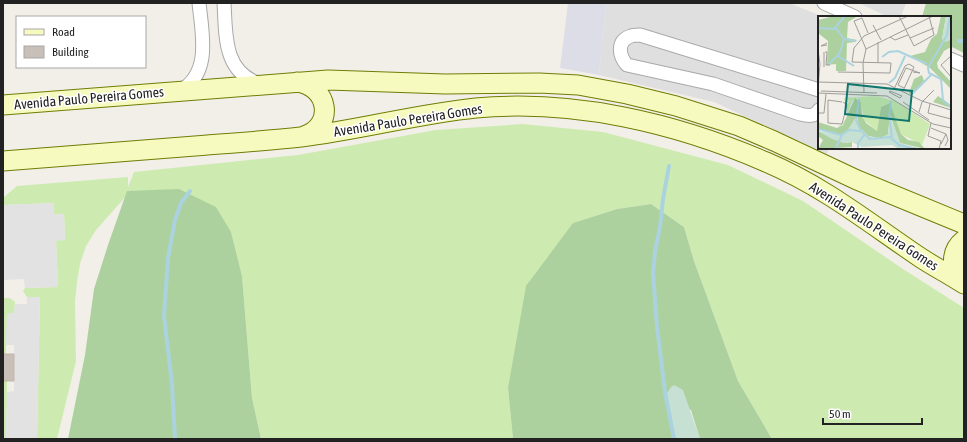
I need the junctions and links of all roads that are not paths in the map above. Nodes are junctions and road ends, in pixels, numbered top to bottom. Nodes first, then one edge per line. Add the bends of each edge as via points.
1 (199, 3) edge
2 (224, 3) edge
3 (826, 3) edge
4 (852, 16) edge
5 (951, 59) edge
6 (964, 65) edge
7 (294, 82) junction
8 (262, 84) junction
9 (818, 90) edge
10 (180, 91) junction
11 (3, 105) edge
12 (818, 112) edge
13 (300, 137) junction
14 (3, 161) edge
15 (964, 224) edge
16 (964, 240) edge
17 (964, 284) edge

1 - 10 street via 202,60 191,83
2 - 8 street via 231,59 244,76
3 - 4 street
5 - 6 street
7 - 8 main road, Avenida Paulo Pereira Gomes
7 - 13 main road via 314,88 322,98 324,106 321,123 312,133
7 - 15 main road, Avenida Paulo Pereira Gomes via 328,80 465,85 539,82 627,94 698,112 738,126 857,180
8 - 10 main road, Avenida Paulo Pereira Gomes
9 - 12 street via 640,35 629,36 622,43 620,53 627,65 712,84 800,114 810,116
10 - 11 main road, Avenida Paulo Pereira Gomes
13 - 14 main road, Avenida Paulo Pereira Gomes
13 - 17 main road, Avenida Paulo Pereira Gomes via 439,113 504,106 566,109 633,120 696,135 788,172 844,204 922,259
16 - 17 main road via 955,252 953,265 954,271

